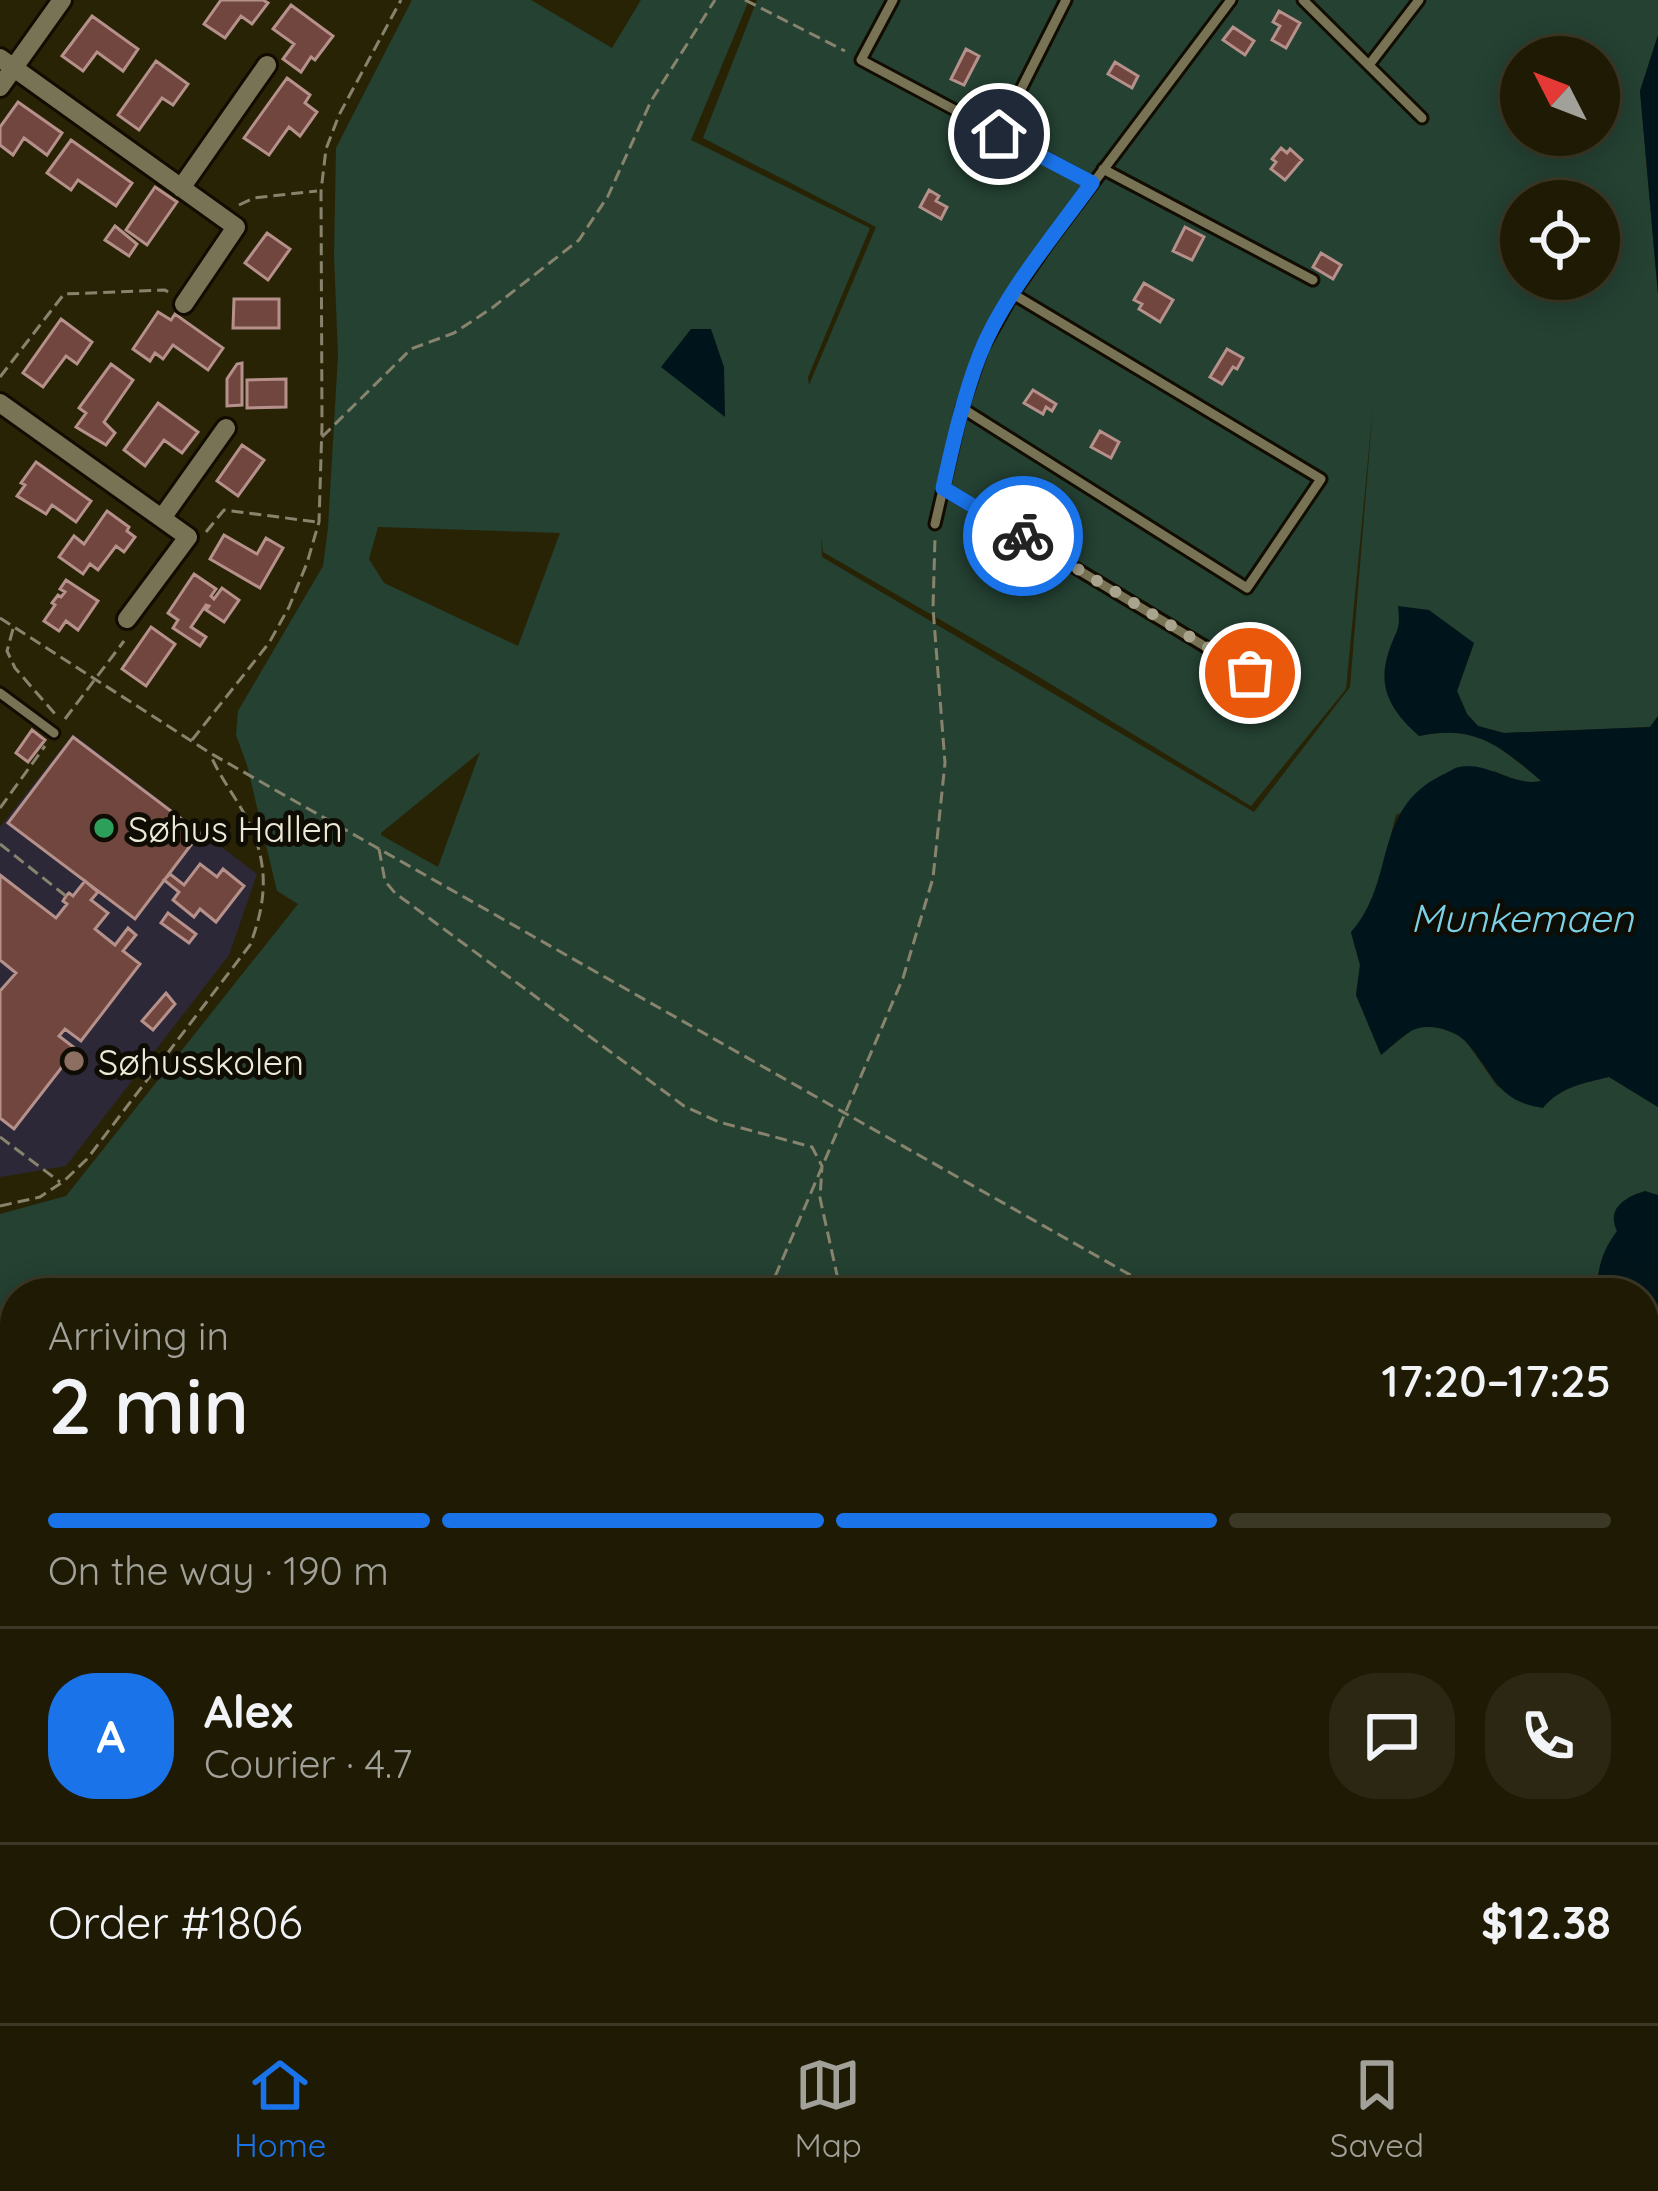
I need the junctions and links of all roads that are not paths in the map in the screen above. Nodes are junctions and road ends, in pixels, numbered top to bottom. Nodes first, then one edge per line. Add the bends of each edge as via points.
1 (62, 0) edge
2 (893, 0) edge
3 (1066, 0) edge
4 (1231, 0) edge
5 (1303, 0) edge
6 (1419, 0) edge
7 (7, 63) edge
8 (267, 64) dead end
9 (1369, 65) junction
10 (0, 87) edge
11 (1422, 118) dead end
12 (999, 134) junction
13 (1103, 170) junction
14 (1092, 183) junction
15 (181, 188) junction
16 (1313, 280) dead end
17 (1013, 294) junction
18 (184, 304) road end
19 (0, 403) edge
20 (962, 408) junction
21 (226, 428) dead end
22 (943, 488) junction
23 (163, 518) junction
24 (935, 524) road end
25 (127, 619) road end
26 (1250, 673) dead end
27 (0, 693) edge
28 (54, 734) road end

1 - 7 street
2 - 12 lane via 861,60
3 - 12 lane
4 - 13 lane
5 - 9 lane
6 - 9 lane
7 - 10 street
7 - 15 street
8 - 15 street
9 - 11 lane
12 - 14 lane
13 - 14 lane
13 - 16 lane
14 - 17 lane
15 - 18 street via 236,227
17 - 20 lane
17 - 20 lane via 1322,479 1247,588
19 - 23 street
20 - 22 lane
21 - 23 street
22 - 24 lane
22 - 26 lane
23 - 25 street via 188,537
27 - 28 lane

